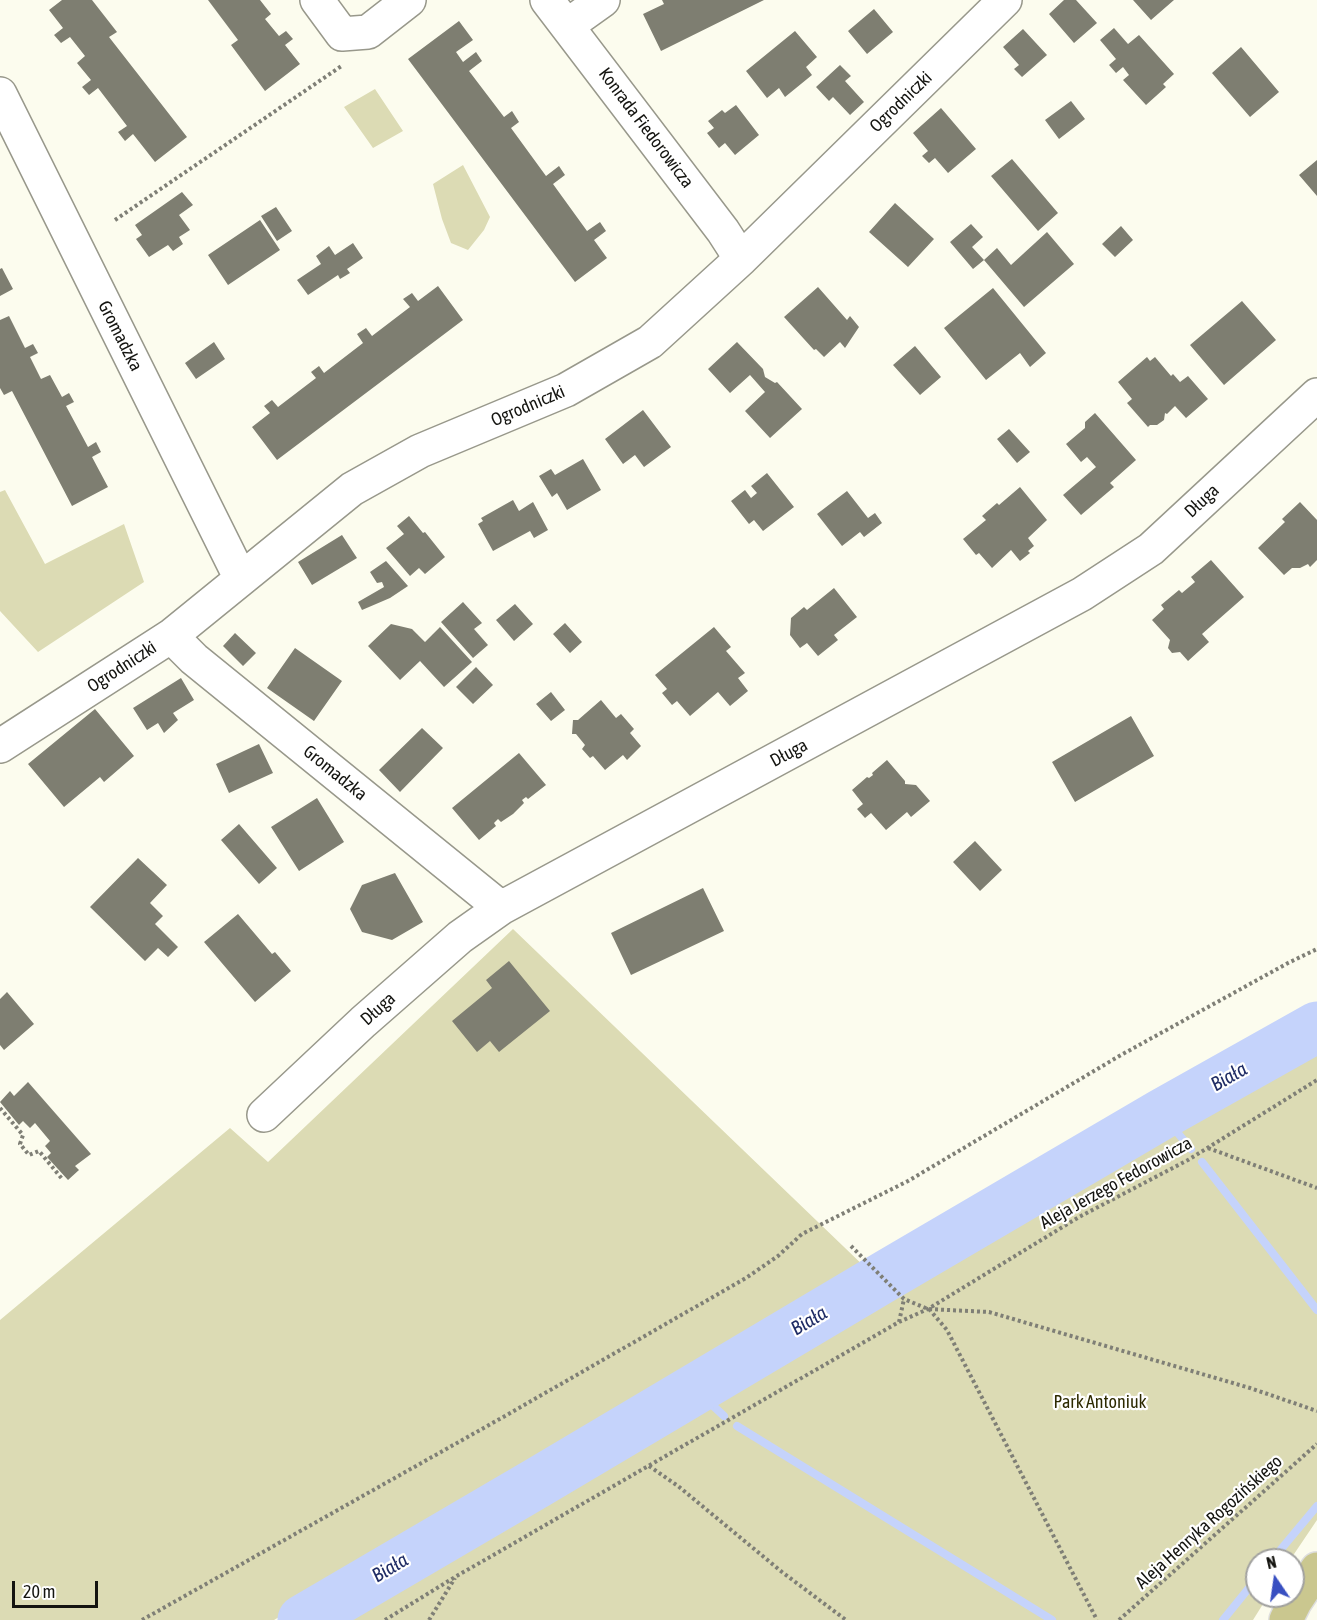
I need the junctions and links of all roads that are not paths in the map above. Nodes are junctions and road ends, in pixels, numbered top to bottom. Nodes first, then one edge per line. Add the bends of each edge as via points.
1 (316, 0) edge
2 (409, 0) edge
3 (547, 0) edge
4 (603, 0) edge
5 (1005, 0) edge
6 (568, 25) junction
7 (0, 94) edge
8 (741, 259) junction
9 (1317, 395) edge
10 (241, 579) junction
11 (171, 636) junction
12 (6, 731) edge
13 (501, 908) junction
14 (264, 1115) dead end
15 (1317, 1569) edge
16 (1286, 1620) edge

1 - 2 street via 342,34 368,32
3 - 6 street, Konrada Fiedorowicza
4 - 6 street
5 - 8 street, Ogrodniczki
6 - 8 street, Konrada Fiedorowicza
7 - 10 street, Gromadzka
8 - 10 street, Ogrodniczki via 650,342 566,390 420,452 352,489
9 - 13 street, Długa via 1151,549 1082,594
10 - 11 street, Ogrodniczki
11 - 12 street, Ogrodniczki
11 - 13 street, Gromadzka via 194,659
13 - 14 street, Długa via 451,945
15 - 16 main road

